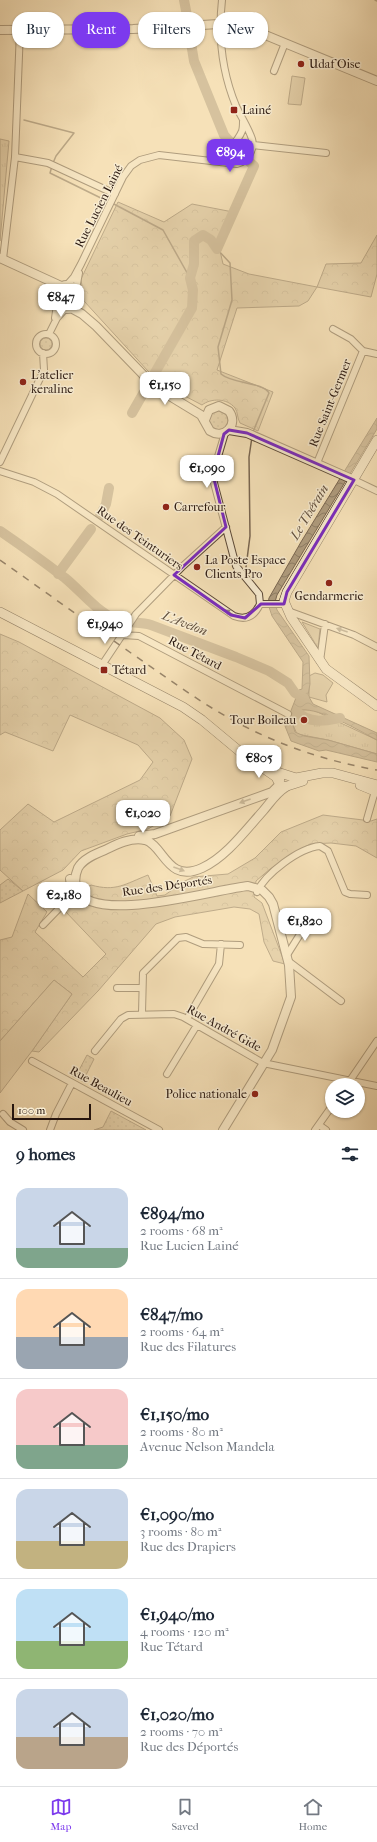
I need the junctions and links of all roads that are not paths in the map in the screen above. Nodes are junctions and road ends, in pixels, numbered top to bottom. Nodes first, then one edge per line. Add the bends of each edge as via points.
1 (222, 0) edge
2 (221, 12) edge
3 (213, 24) edge
4 (64, 29) edge
5 (0, 30) edge
6 (12, 30) edge
7 (268, 36) edge
8 (285, 43) junction
9 (19, 48) edge
10 (222, 48) edge
11 (274, 71) dead end
12 (377, 81) edge
13 (242, 118) junction
14 (239, 135) junction
15 (251, 137) junction
16 (253, 145) junction
17 (228, 149) junction
18 (326, 153) dead end
19 (15, 157) junction
20 (210, 161) junction
21 (232, 164) junction
22 (114, 197) junction
23 (2, 259) edge
24 (81, 264) junction
25 (40, 278) junction
26 (64, 285) junction
27 (76, 289) junction
28 (55, 294) junction
29 (78, 300) junction
30 (57, 305) junction
31 (68, 309) junction
32 (54, 323) junction
33 (96, 326) junction
34 (333, 329) dead end
35 (49, 334) junction
36 (363, 350) junction
37 (43, 353) junction
38 (377, 354) edge
39 (187, 406) junction
40 (209, 410) junction
41 (232, 419) junction
42 (205, 420) junction
43 (227, 431) junction
44 (214, 433) junction
45 (251, 434) junction
46 (377, 440) edge
47 (220, 451) junction
48 (0, 462) edge
49 (317, 463) junction
50 (0, 471) edge
51 (352, 479) junction
52 (377, 491) edge
53 (226, 527) junction
54 (174, 575) junction
55 (264, 604) junction
56 (283, 607) junction
57 (0, 612) edge
58 (324, 624) junction
59 (123, 635) junction
60 (377, 647) edge
61 (320, 660) junction
62 (102, 665) junction
63 (377, 706) edge
64 (288, 714) dead end
65 (284, 781) junction
66 (376, 789) edge
67 (263, 795) junction
68 (269, 803) junction
69 (367, 819) dead end
70 (155, 834) junction
71 (151, 843) junction
72 (257, 890) junction
73 (73, 894) junction
74 (367, 895) dead end
75 (309, 920) dead end
76 (43, 925) dead end
77 (221, 944) junction
78 (240, 945) dead end
79 (287, 958) junction
80 (117, 988) dead end
81 (142, 988) junction
82 (341, 1001) dead end
83 (142, 1013) junction
84 (187, 1019) junction
85 (198, 1025) junction
86 (377, 1041) edge
87 (95, 1051) dead end
88 (32, 1061) dead end
89 (263, 1063) junction
90 (167, 1074) dead end
91 (327, 1078) edge
92 (351, 1078) edge
93 (72, 1083) junction
94 (365, 1085) edge
95 (377, 1086) edge
96 (3, 1114) dead end
97 (325, 1116) edge
98 (317, 1128) edge
99 (23, 1130) edge
100 (50, 1130) edge
101 (159, 1130) edge
102 (224, 1130) edge
103 (326, 1130) edge

1 - 2 street
3 - 4 street
5 - 6 street
7 - 8 street
8 - 11 street
8 - 12 street
9 - 19 street
10 - 13 street via 224,71
13 - 14 street via 243,127
13 - 15 street
14 - 15 street via 245,133
14 - 17 street
15 - 16 street
16 - 18 street
16 - 21 street, Rue Lucien Lainé via 240,164
17 - 20 street via 219,159
17 - 21 street via 227,155
19 - 22 street via 39,160 52,165
19 - 23 street
20 - 21 street, Rue Lucien Lainé
20 - 22 street, Rue Lucien Lainé via 159,155 146,157 129,168
22 - 24 street, Rue Lucien Lainé
23 - 25 street
24 - 26 street, Rue Lucien Lainé via 72,280
24 - 27 street, Rue Lucien Lainé
25 - 26 street
25 - 28 street
26 - 27 street
26 - 28 street
27 - 29 street
28 - 30 street
29 - 31 street
29 - 33 street
30 - 31 street
30 - 32 street
31 - 32 street
31 - 33 street via 82,314
32 - 35 street
33 - 39 street via 155,387
34 - 36 street via 351,339
35 - 37 street via 55,339 55,347 51,352
35 - 37 street via 41,335 36,340 37,348
36 - 38 street
36 - 49 street, Rue Saint-Germer
37 - 48 street via 44,370
39 - 40 street
39 - 42 street
40 - 41 street via 223,407 230,412
40 - 42 street
41 - 43 street
41 - 45 street via 238,427
42 - 44 street via 207,428
43 - 44 street
43 - 45 street
43 - 47 street
44 - 47 street
45 - 49 street
46 - 51 main road
47 - 53 street via 213,475
49 - 51 street
50 - 54 street, Rue des Teinturiers via 34,482 57,494
51 - 52 street
51 - 56 main road via 287,592
53 - 54 street
53 - 55 street via 236,566
55 -> 54 street, Rue des Teinturiers via 252,615 239,618
54 - 59 street via 134,617
55 - 56 street
56 - 58 street
56 - 61 main road
57 - 62 main road
60 -> 58 street
58 - 61 street
59 - 62 street
59 - 64 street, Rue Tétard via 139,636
61 - 63 main road via 328,671
62 - 65 main road via 183,707 255,763
65 - 66 main road, Rue des Déportés via 329,776
65 - 67 street via 275,790
65 - 68 street, Rue des Déportés
66 - 69 street
67 - 68 street via 269,797
67 -> 70 street
71 -> 68 street, Rue des Déportés via 164,860 175,868 186,871 200,869 212,863 237,840
70 - 71 street via 151,838
70 - 73 street via 127,837 80,858 71,874
71 - 72 street, Rue des Déportés via 143,840 127,841 90,857 76,872 75,883 78,892 94,902 130,906 244,887
72 - 73 street, Rue des Déportés via 123,910 90,906
72 - 74 street via 269,875 302,852 317,846 326,849 345,892
72 - 79 street via 267,895 273,904
73 - 76 street
75 - 79 street
77 - 78 street
77 - 81 street via 200,943 186,937 178,938 143,973
77 - 84 street via 219,964
79 - 82 street
79 - 89 street via 292,988 290,1001 272,1050
80 - 81 street
81 - 83 street
83 - 84 street, Rue André Gide via 174,1014
83 - 87 street, Rue André Gide via 123,1017
84 - 85 street, Rue André Gide
85 - 89 street, Rue André Gide
85 - 90 street
86 - 92 street
88 - 93 street, Rue Beaulieu
89 - 91 street, Rue André Gide
89 - 102 street
93 - 100 street
93 - 101 street, Rue Beaulieu
94 - 95 street, Rue André Gide
96 - 99 street
97 - 98 street
98 - 103 street

